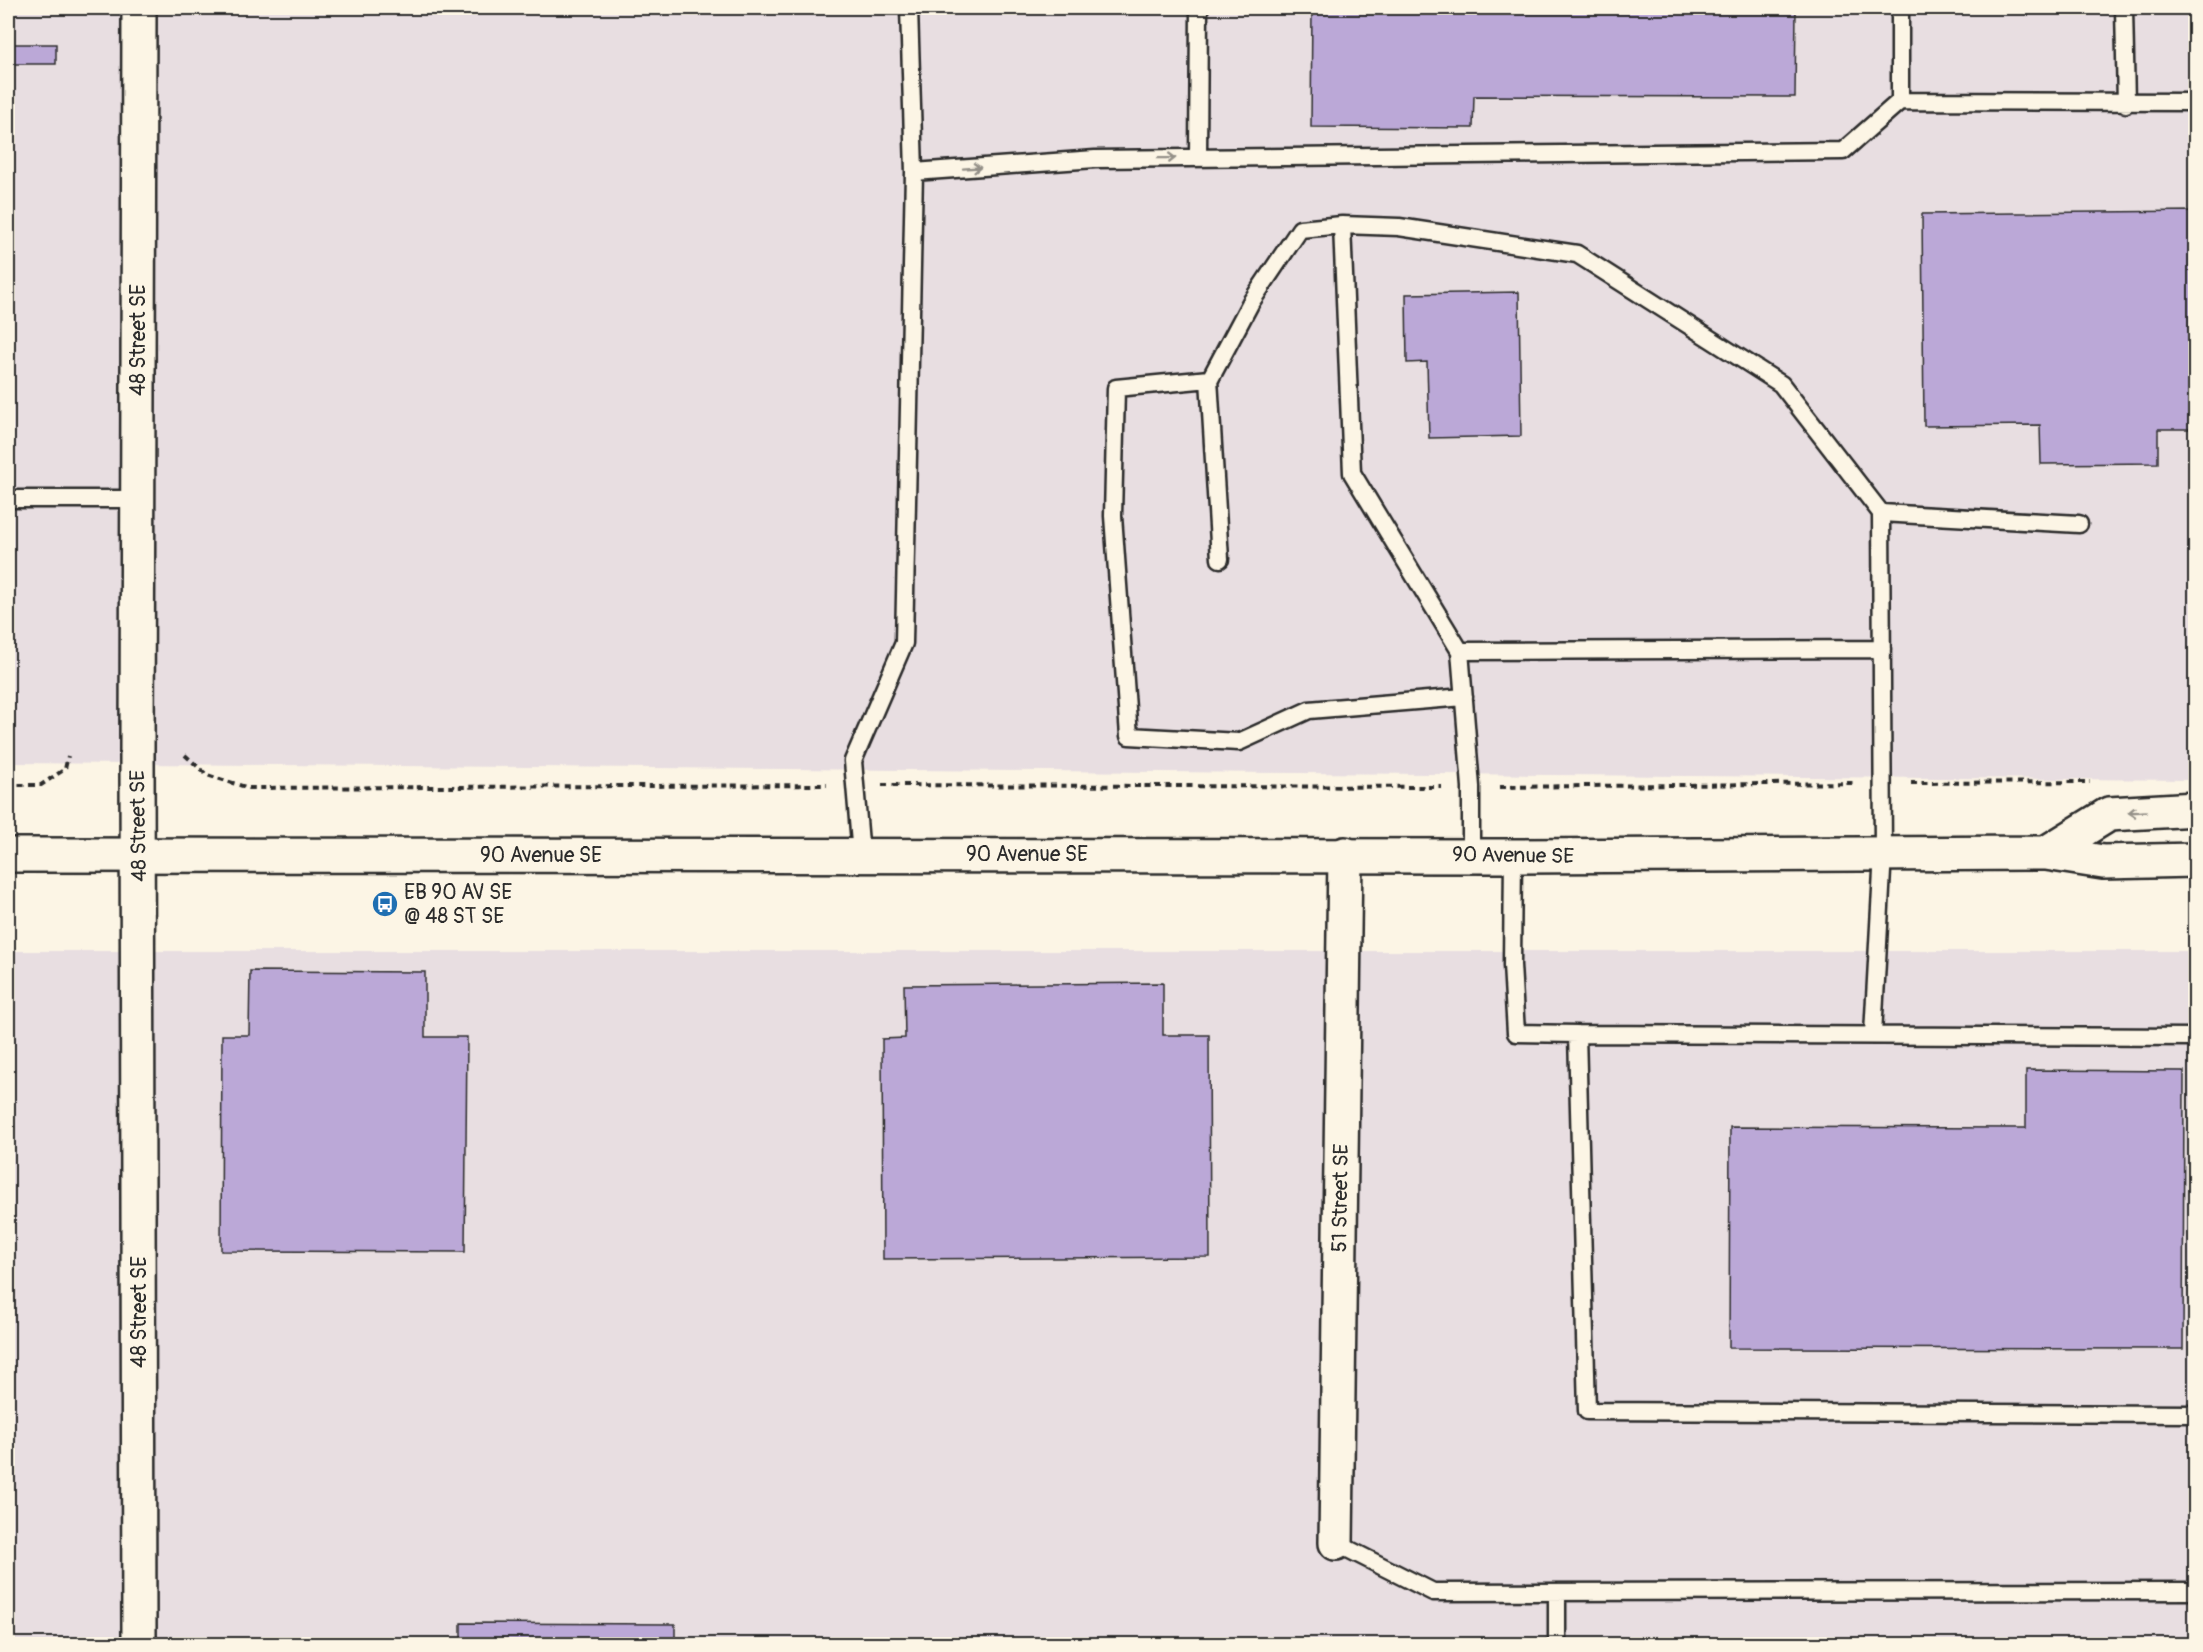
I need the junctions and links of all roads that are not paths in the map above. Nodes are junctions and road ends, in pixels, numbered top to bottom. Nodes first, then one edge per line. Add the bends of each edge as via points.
1 (139, 8) edge
2 (909, 8) edge
3 (1199, 8) edge
4 (1900, 8) edge
5 (2124, 8) edge
6 (1900, 101) junction
7 (2196, 102) edge
8 (2126, 104) junction
9 (1198, 158) junction
10 (914, 172) junction
11 (1342, 225) junction
12 (1209, 381) junction
13 (8, 499) edge
14 (138, 499) junction
15 (1881, 513) junction
16 (2079, 524) dead end
17 (1221, 559) dead end
18 (1882, 649) junction
19 (1460, 651) junction
20 (1464, 697) junction
21 (2196, 809) edge
22 (1883, 853) junction
23 (2046, 853) junction
24 (1345, 854) junction
25 (1471, 854) junction
26 (8, 855) edge
27 (139, 855) junction
28 (861, 855) junction
29 (1513, 856) junction
30 (2196, 860) edge
31 (1576, 1034) junction
32 (1874, 1034) junction
33 (2196, 1037) edge
34 (2196, 1414) edge
35 (1336, 1543) joint
36 (2196, 1591) edge
37 (1557, 1592) junction
38 (139, 1644) edge
39 (1557, 1644) edge

1 - 14 street, 48 Street SE
2 - 10 lane
3 - 9 lane
4 - 6 lane
5 - 8 lane
6 - 8 lane
6 - 9 lane via 1843,151
7 - 8 lane
10 -> 9 lane via 1095,159
10 - 28 lane via 904,643 853,761
11 - 12 lane via 1300,228 1251,302
11 - 15 lane via 1399,227 1576,254 1781,384
11 - 19 lane via 1352,473
12 - 17 lane
12 - 20 lane via 1116,388 1113,516 1129,736 1239,742 1309,710
13 - 14 lane
14 - 27 street, 48 Street SE
15 - 16 lane
15 - 18 lane
18 - 19 lane
18 - 22 lane
19 - 20 lane
20 - 25 lane via 1472,787
21 -> 23 street via 2109,814
22 - 23 street, 90 Avenue SE
22 - 29 street, 90 Avenue SE
22 - 32 lane
23 - 30 street, 90 Avenue SE via 2103,862
24 - 25 street, 90 Avenue SE
24 - 28 street, 90 Avenue SE
24 - 35 street, 51 Street SE
25 - 29 street, 90 Avenue SE
26 - 27 street, 90 Avenue SE
27 - 28 street, 90 Avenue SE
27 - 38 street, 48 Street SE
29 - 31 lane via 1516,1033
31 - 32 lane
31 - 34 lane via 1587,1411
32 - 33 lane
35 - 37 lane via 1433,1592
36 - 37 lane
37 - 39 lane

